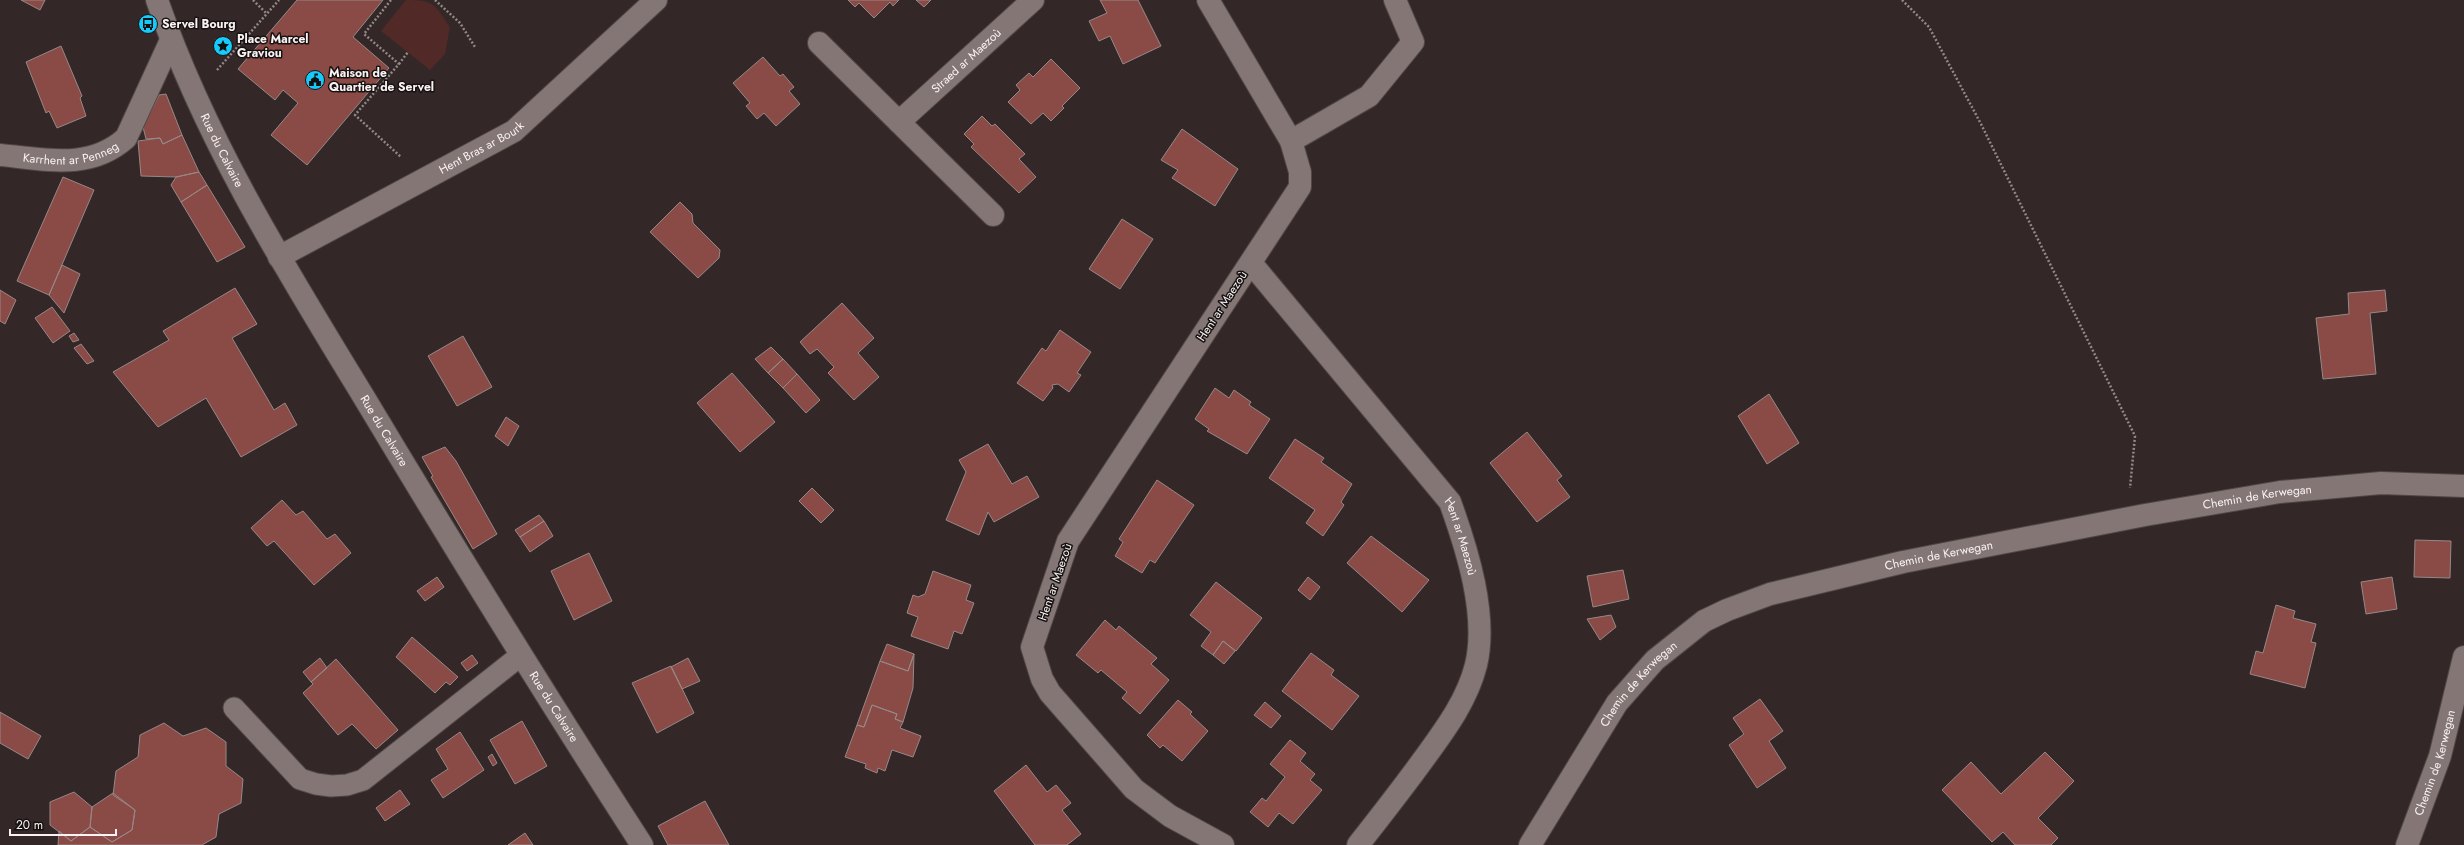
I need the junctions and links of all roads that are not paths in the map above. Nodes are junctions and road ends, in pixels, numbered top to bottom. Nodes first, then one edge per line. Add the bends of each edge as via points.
1 (157, 0) edge
2 (656, 0) edge
3 (1033, 0) edge
4 (1208, 0) edge
5 (1395, 0) edge
6 (171, 40) junction
7 (819, 43) dead end
8 (899, 122) junction
9 (1291, 141) junction
10 (0, 156) edge
11 (992, 214) dead end
12 (279, 257) junction
13 (1251, 263) junction
14 (2464, 486) edge
15 (520, 656) junction
16 (2464, 657) edge
17 (234, 708) dead end
18 (642, 845) edge
19 (1224, 845) edge
20 (1358, 845) edge
21 (1530, 845) edge
22 (2407, 845) edge

1 - 6 street, Rue du Calvaire
2 - 12 street, Hent Bras ar Bourk via 514,131
3 - 8 street, Straed ar Maezoù
4 - 9 street, Hent ar Maezoù
5 - 9 street via 1413,42 1369,96
6 - 10 street, Karrhent ar Penneg via 126,138 114,148 83,160
6 - 12 street, Rue du Calvaire via 203,116
7 - 8 street
8 - 11 street
9 - 13 street, Hent ar Maezoù via 1300,172 1300,187
12 - 15 street, Rue du Calvaire
13 - 19 street, Hent ar Maezoù via 1068,541 1032,647 1042,679 1050,693 1134,789 1170,816
13 - 20 street, Hent ar Maezoù via 1450,502 1466,550 1476,598 1479,633 1476,665 1464,698 1446,728
14 - 21 street, Chemin de Kerwegan via 2381,483 2280,492 2127,518 1903,562 1785,590 1727,610 1704,621 1655,660 1617,703
15 - 17 lane via 363,780 347,785 316,784 300,779
15 - 18 street, Rue du Calvaire
16 - 22 street, Chemin de Kerwegan via 2440,756

